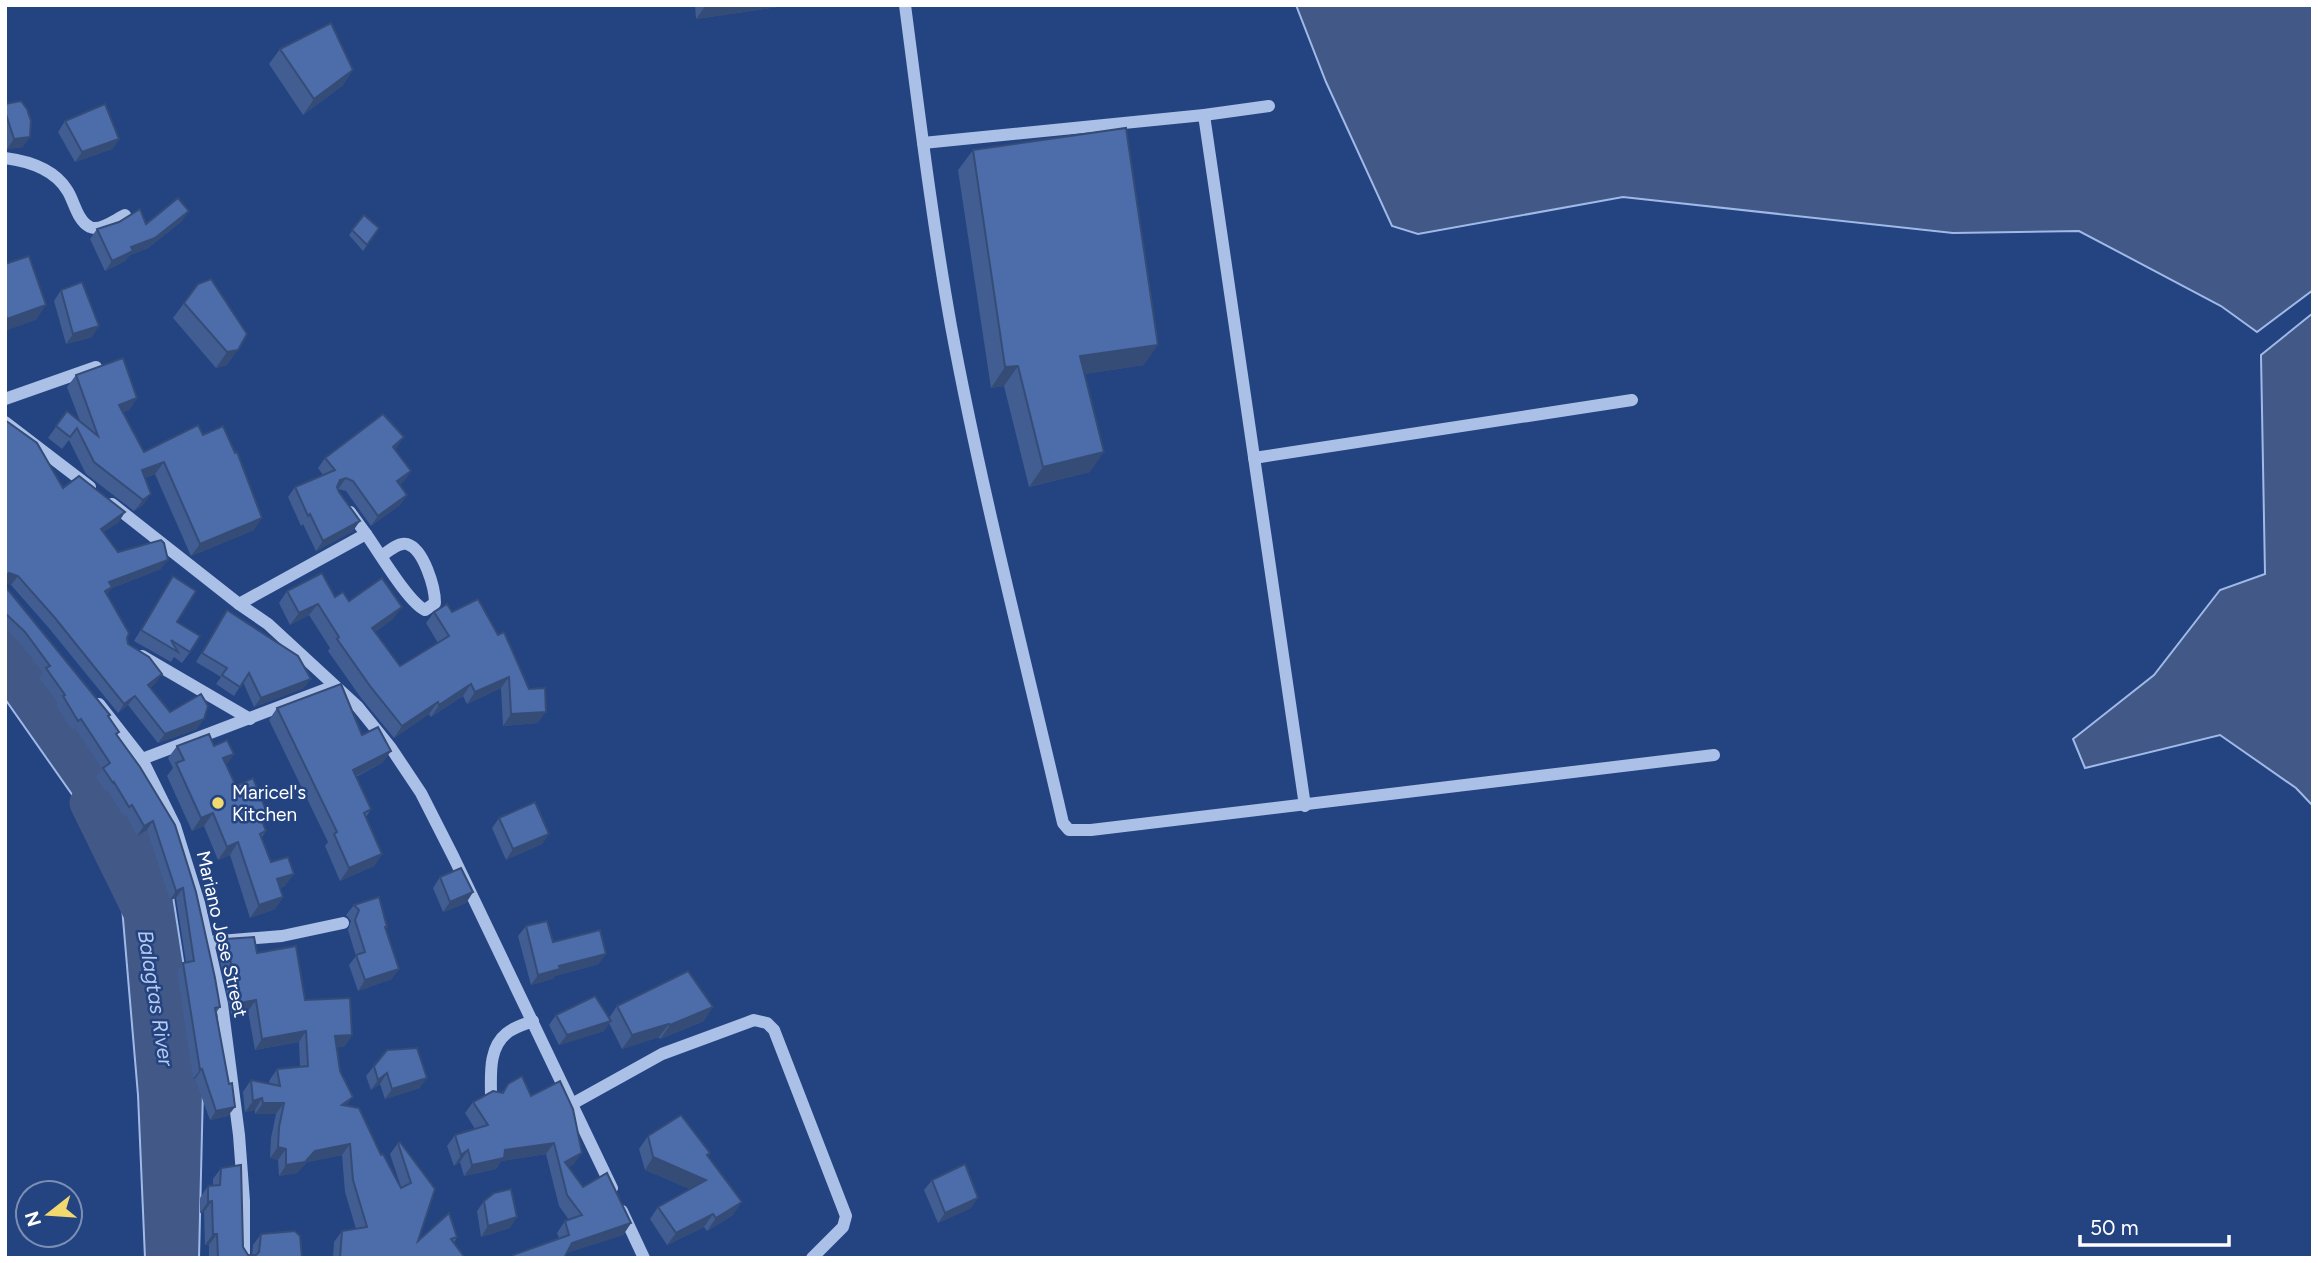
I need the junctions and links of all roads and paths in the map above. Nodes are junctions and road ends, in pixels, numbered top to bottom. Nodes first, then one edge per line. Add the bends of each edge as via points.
1 (905, 5) edge
2 (1269, 106) dead end
3 (1203, 115) junction
4 (923, 144) junction
5 (5, 158) edge
6 (125, 215) edge
7 (96, 367) edge
8 (5, 399) edge
9 (1632, 400) dead end
10 (5, 422) edge
11 (1254, 458) junction
12 (339, 497) edge
13 (366, 534) junction
14 (382, 556) junction
15 (239, 604) junction
16 (128, 648) edge
17 (334, 686) junction
18 (93, 696) edge
19 (250, 719) junction
20 (1714, 755) dead end
21 (142, 760) junction
22 (1305, 806) junction
23 (343, 923) dead end
24 (208, 942) junction
25 (533, 1021) junction
26 (491, 1096) edge
27 (572, 1104) junction
28 (244, 1258) edge
29 (645, 1258) edge
30 (812, 1258) edge

1 - 4 street
2 - 3 street
3 - 4 street
3 - 11 street
4 - 22 street via 975,447 1063,823 1069,830 1091,830
5 - 6 street via 26,161 54,175 90,228
7 - 8 street
9 - 11 street
10 - 15 street
11 - 22 street
12 - 13 street
13 - 14 street
13 - 15 street
14 - 14 street via 402,544 415,550 433,579 435,603 425,610 419,607
15 - 17 street via 268,624
16 - 19 street
17 - 19 street
17 - 25 street via 358,707 421,793
18 - 21 street, Mariano Jose Street
19 - 21 street
20 - 22 street
21 - 24 street, Mariano Jose Street via 175,826
23 - 24 street via 282,936
24 - 28 street, Mariano Jose Street via 222,1004 239,1135
25 - 26 street via 508,1031 497,1044 491,1065
25 - 27 street
27 - 29 street
27 - 30 street via 685,1044 754,1020 767,1023 774,1030 846,1216 843,1227

